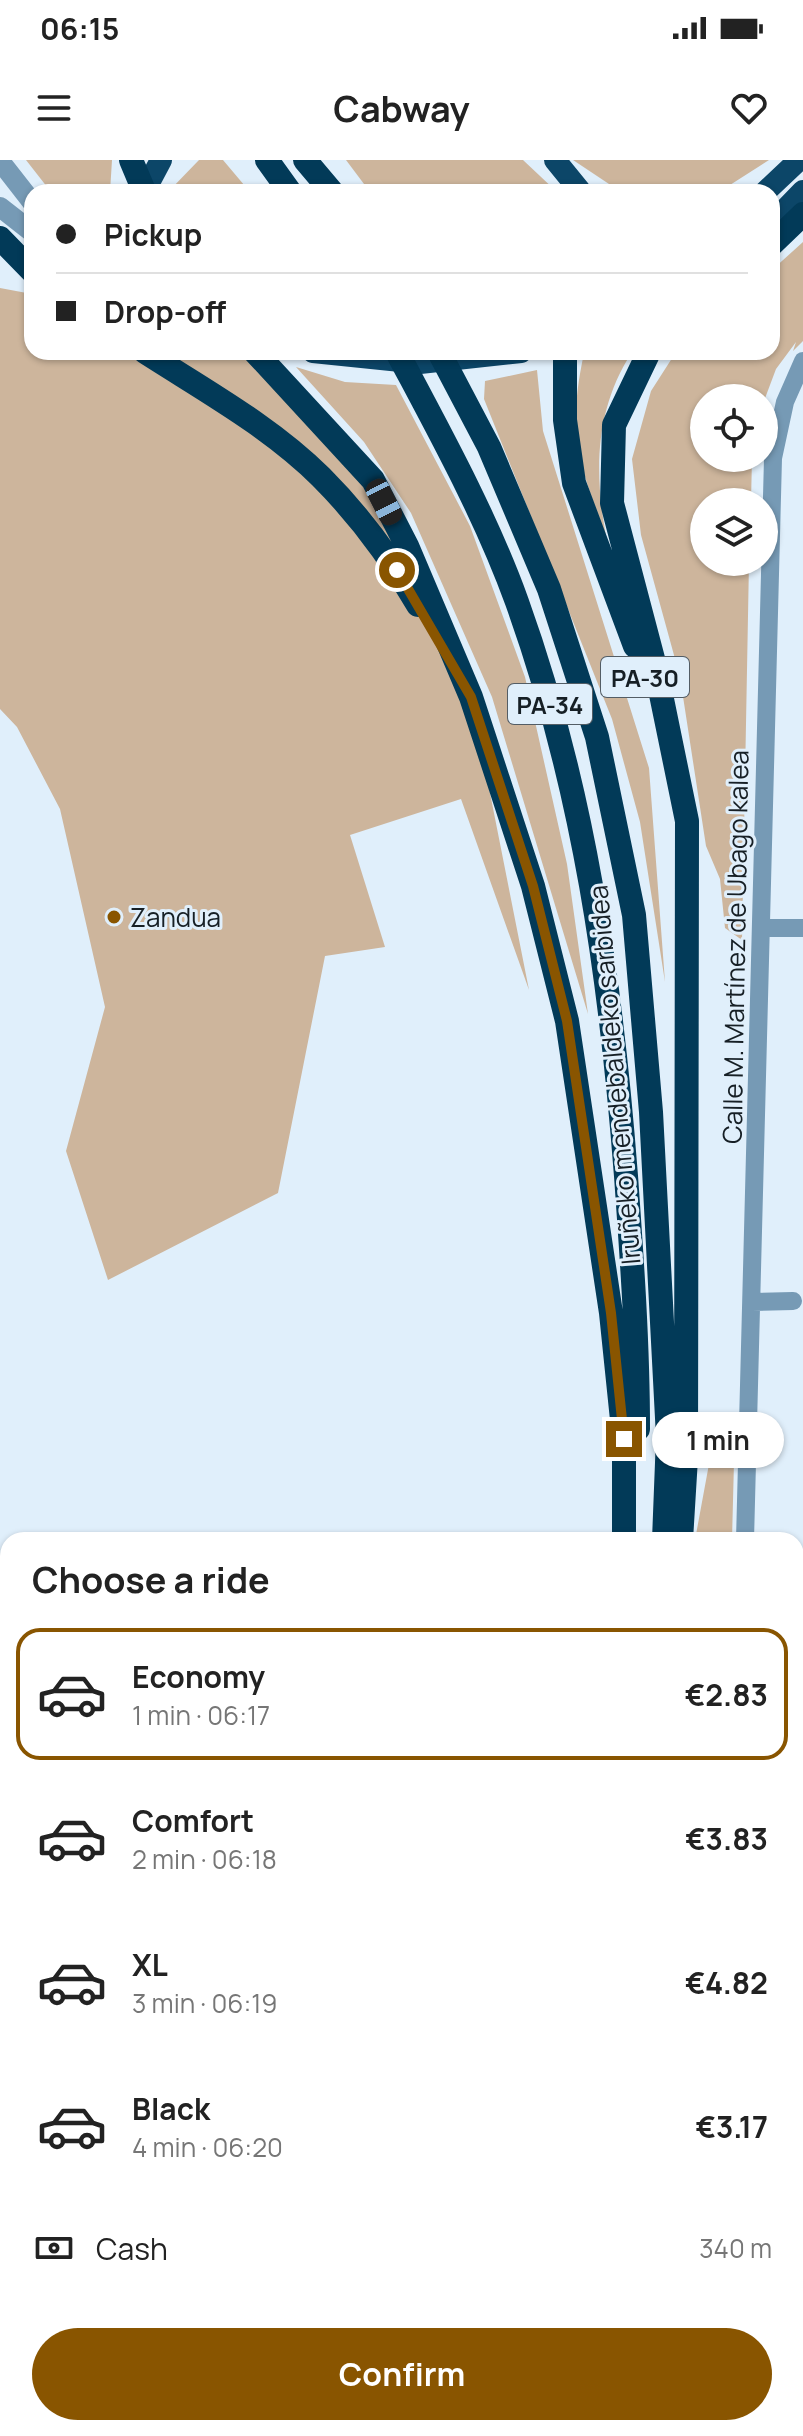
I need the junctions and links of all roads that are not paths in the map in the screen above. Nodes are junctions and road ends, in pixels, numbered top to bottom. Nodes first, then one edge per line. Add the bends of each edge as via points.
1 (131, 160) edge
2 (161, 160) edge
3 (267, 160) edge
4 (305, 160) edge
5 (555, 160) edge
6 (799, 160) edge
7 (0, 161) edge
8 (141, 184) edge
9 (148, 184) edge
10 (284, 184) edge
11 (325, 184) edge
12 (574, 184) edge
13 (774, 184) edge
14 (803, 191) edge
15 (24, 192) edge
16 (0, 207) edge
17 (803, 214) edge
18 (780, 215) edge
19 (24, 226) edge
20 (780, 236) edge
21 (0, 238) edge
22 (24, 263) edge
23 (157, 360) edge
24 (263, 360) edge
25 (390, 360) edge
26 (401, 360) edge
27 (443, 360) edge
28 (447, 360) edge
29 (565, 360) edge
30 (645, 360) edge
31 (803, 361) edge
32 (471, 697) junction
33 (762, 928) junction
34 (803, 928) edge
35 (686, 1011) junction
36 (793, 1301) dead end
37 (752, 1302) junction
38 (624, 1532) edge
39 (636, 1532) edge
40 (664, 1532) edge
41 (681, 1532) edge
42 (745, 1532) edge

1 - 8 highway
2 - 9 highway
3 - 10 highway
4 - 11 highway
5 - 12 highway
6 - 13 highway
7 - 15 street
14 - 18 highway
16 - 19 street
17 - 20 highway
21 - 22 highway
23 - 32 highway via 246,417 321,477 397,570
24 - 32 highway via 373,480
25 - 28 highway
26 - 39 highway, Iruñeko mendebaldeko sarbidea / PA-34 via 457,465 517,601 562,743 600,921 629,1229 638,1425
27 - 40 highway, Iruñeko mendebaldeko sarbidea / PA-34 via 489,447 549,589 597,737 634,915 651,1112 668,1437
29 - 35 highway, PA-30 via 565,420 574,483 640,658 666,753
30 - 35 highway, PA-30 via 614,425 612,503 656,670 687,821
31 - 33 street, Calle M. Martínez de Ubago kalea via 785,402 773,458
32 - 38 highway via 533,886 567,1021 611,1313 624,1439
33 - 34 street
33 - 37 street, Calle M. Martínez de Ubago kalea
35 - 41 highway, PA-30
36 - 37 street
37 - 42 street, Calle M. Martínez de Ubago kalea

